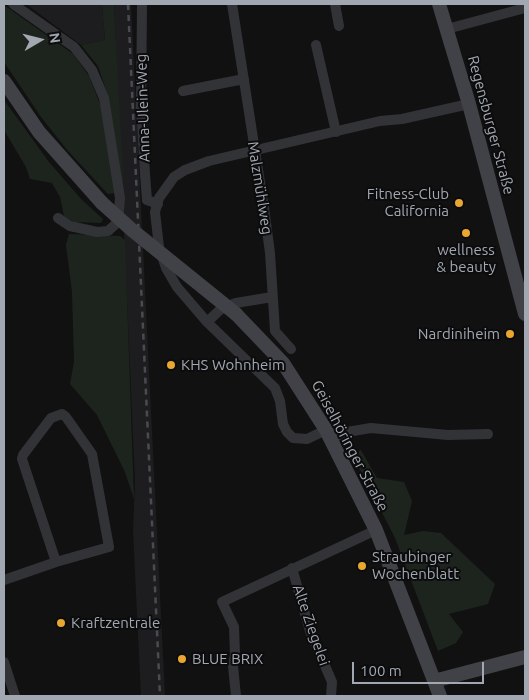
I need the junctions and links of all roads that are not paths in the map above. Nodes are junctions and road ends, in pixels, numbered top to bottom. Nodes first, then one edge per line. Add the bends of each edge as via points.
1 (13, 4) edge
2 (142, 4) edge
3 (232, 4) edge
4 (335, 4) edge
5 (439, 4) edge
6 (525, 8) edge
7 (339, 26) dead end
8 (447, 29) junction
9 (316, 44) dead end
10 (244, 79) junction
11 (4, 81) edge
12 (183, 91) dead end
13 (469, 104) junction
14 (336, 132) junction
15 (254, 150) junction
16 (158, 204) junction
17 (58, 218) dead end
18 (272, 297) junction
19 (525, 314) edge
20 (207, 322) junction
21 (291, 349) dead end
22 (329, 434) junction
23 (488, 434) dead end
24 (376, 530) junction
25 (56, 562) junction
26 (292, 568) junction
27 (4, 580) edge
28 (525, 658) edge
29 (4, 662) edge
30 (434, 681) junction
31 (332, 682) junction
32 (15, 696) edge
33 (236, 696) edge
34 (331, 696) edge
35 (338, 696) edge
36 (440, 696) edge

1 - 17 street via 79,52 92,70 104,98 120,198 118,222 108,230 97,232 70,226
2 - 16 street, Anna-Ulein-Weg via 142,116 147,200
3 - 10 street, Malzmühlweg
4 - 7 street
5 - 8 main road, Regensburger Straße
6 - 8 street
8 - 13 main road, Regensburger Straße
9 - 14 street
10 - 12 street
10 - 15 street, Malzmühlweg
11 - 22 main road, Geiselhöringer Straße, bridge via 39,132 102,203 236,314 284,363
13 - 14 street
13 - 19 main road, Regensburger Straße
14 - 15 street
15 - 16 street via 185,170 166,186
15 - 18 street, Malzmühlweg via 270,253
16 - 20 street via 155,229 166,268 177,287
18 - 20 street via 222,308
18 - 21 street, Malzmühlweg via 275,330
20 - 22 street via 275,388 283,424 293,438
22 - 23 street via 363,428
22 - 24 main road, Geiselhöringer Straße
24 - 26 street, Alte Ziegelei
24 - 30 main road, Geiselhöringer Straße
25 - 25 street via 109,547 92,454 66,417 57,414 22,459
25 - 27 street
26 - 31 street, Alte Ziegelei via 310,631
26 - 33 street, Alte Ziegelei via 222,602 234,627
28 - 30 main road
29 - 32 street
30 - 36 main road, Geiselhöringer Straße
31 - 34 street, Alte Ziegelei
31 - 35 street, Alte Ziegelei

